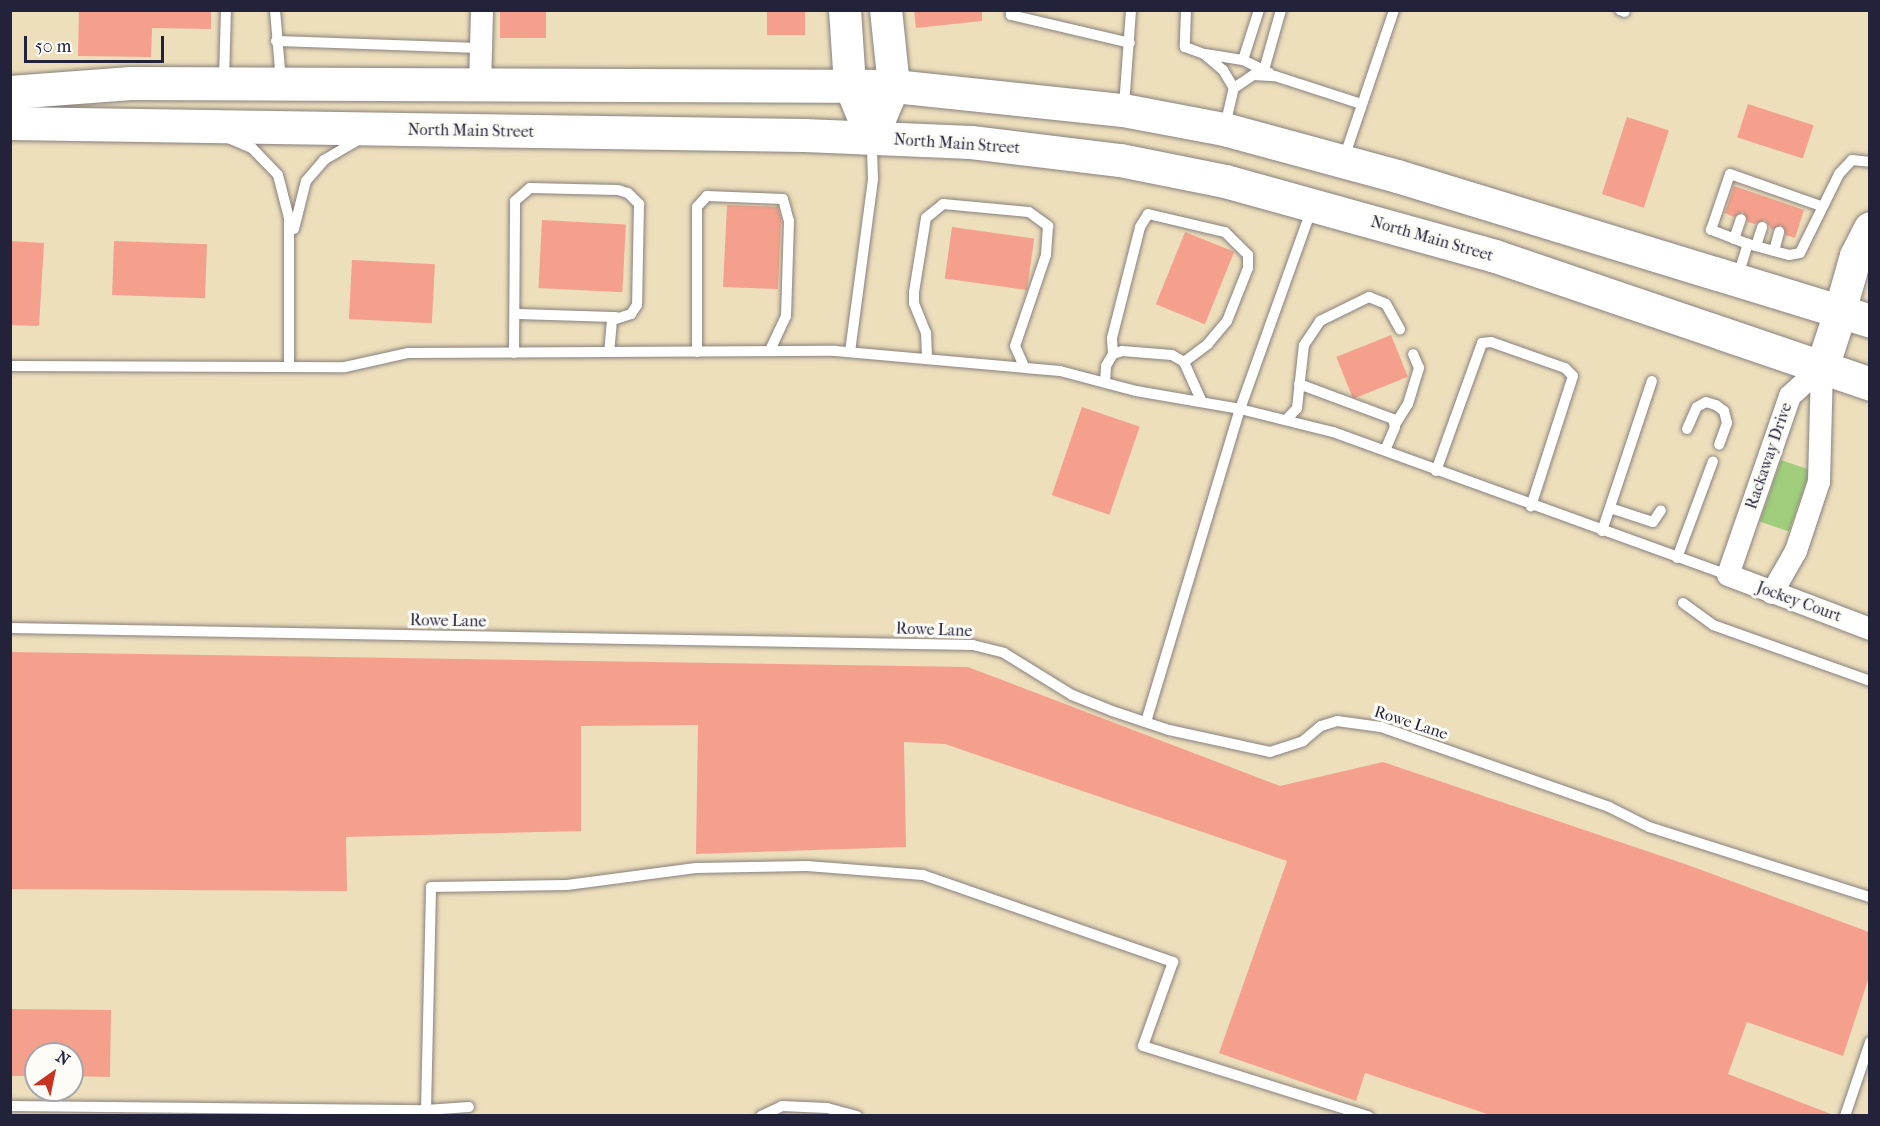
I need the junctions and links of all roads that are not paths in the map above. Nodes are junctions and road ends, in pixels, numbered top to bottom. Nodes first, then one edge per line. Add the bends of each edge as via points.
1 (226, 10) edge
2 (275, 10) edge
3 (482, 10) edge
4 (845, 10) edge
5 (886, 10) edge
6 (1011, 10) edge
7 (1131, 10) edge
8 (1186, 10) edge
9 (1259, 10) edge
10 (1281, 10) edge
11 (1394, 10) edge
12 (276, 41) junction
13 (1130, 42) junction
14 (481, 48) junction
15 (1204, 54) junction
16 (1243, 60) junction
17 (1264, 70) junction
18 (1275, 76) junction
19 (224, 84) junction
20 (282, 84) junction
21 (850, 85) junction
22 (894, 86) junction
23 (480, 87) junction
24 (1234, 88) junction
25 (10, 92) edge
26 (1361, 104) junction
27 (1123, 110) junction
28 (93, 122) junction
29 (10, 123) edge
30 (202, 129) junction
31 (1224, 129) junction
32 (378, 130) junction
33 (872, 138) junction
34 (10, 144) edge
35 (1343, 160) junction
36 (1869, 162) edge
37 (1313, 205) junction
38 (1821, 206) junction
39 (1741, 219) dead end
40 (1762, 227) dead end
41 (1869, 228) edge
42 (1779, 232) dead end
43 (1734, 239) junction
44 (1752, 245) junction
45 (1774, 251) junction
46 (289, 277) junction
47 (1737, 279) junction
48 (515, 314) junction
49 (1855, 316) edge
50 (616, 317) junction
51 (1400, 329) dead end
52 (770, 351) junction
53 (609, 352) junction
54 (697, 352) junction
55 (850, 352) junction
56 (514, 353) junction
57 (1113, 354) junction
58 (1413, 354) dead end
59 (927, 359) junction
60 (1185, 362) junction
61 (10, 366) edge
62 (289, 367) junction
63 (1822, 367) junction
64 (1024, 368) junction
65 (1652, 381) dead end
66 (1105, 382) junction
67 (1299, 384) junction
68 (1869, 384) edge
69 (1201, 400) junction
70 (1240, 409) junction
71 (1286, 420) junction
72 (1396, 423) junction
73 (1687, 429) dead end
74 (1719, 446) dead end
75 (1385, 450) junction
76 (1713, 461) dead end
77 (1436, 471) junction
78 (1531, 506) junction
79 (1610, 508) junction
80 (1661, 510) dead end
81 (1602, 531) junction
82 (1677, 558) junction
83 (1728, 575) junction
84 (1772, 593) junction
85 (1683, 603) dead end
86 (10, 628) edge
87 (1869, 629) edge
88 (1869, 681) edge
89 (1146, 722) junction
90 (1869, 897) edge
91 (1869, 1042) edge
92 (10, 1106) edge
93 (469, 1107) dead end
94 (426, 1110) junction
95 (761, 1116) edge
96 (857, 1116) edge
97 (1368, 1116) edge
98 (1845, 1116) edge

1 - 19 lane
2 - 12 lane
3 - 14 street
4 - 21 street
5 - 22 street
6 - 13 lane via 1011,15
7 - 13 lane
8 - 15 lane via 1185,48
9 - 16 lane
10 - 17 lane
11 - 26 lane
12 - 14 lane
12 - 20 lane
13 - 27 lane
14 - 23 street
15 - 16 lane
15 - 24 lane via 1223,70
16 - 17 lane
17 - 18 lane
18 - 24 lane via 1253,75
18 - 26 lane
19 - 20 main road
19 - 25 main road via 131,83
20 - 23 main road
21 - 22 main road
21 - 23 main road
21 - 33 street
22 - 27 main road
22 - 33 street
24 - 31 lane
26 - 35 lane
27 - 31 main road
28 - 29 main road, North Main Street
28 - 30 main road, North Main Street
28 - 34 main road
30 - 32 main road, North Main Street
30 - 46 lane via 252,148 278,174 289,218
31 - 35 main road
32 - 33 main road, North Main Street
32 - 46 lane via 341,147 306,181 295,218
33 - 37 main road, North Main Street via 971,142 1120,160 1225,181
33 - 55 lane via 873,179
35 - 47 main road
36 - 38 lane via 1852,160
37 - 63 main road, North Main Street via 1495,256
37 - 70 lane
38 - 43 lane via 1790,200 1730,174 1711,230
38 - 45 lane via 1800,253
39 - 43 lane
40 - 44 lane
41 - 49 street via 1856,256
42 - 45 lane
43 - 44 lane
44 - 45 lane
44 - 47 lane
46 - 62 lane
47 - 49 main road
48 - 50 lane
48 - 50 lane via 518,195 530,188 607,190 628,193 639,204 637,305 631,314
48 - 56 lane
49 - 63 main road
50 - 53 lane via 608,326
51 - 67 lane via 1386,304 1379,300 1369,297 1350,304 1312,329 1299,362
52 - 54 lane
52 - 54 lane via 786,316 789,221 783,199 707,196 697,207
52 - 55 lane
53 - 54 lane
53 - 56 lane
55 - 59 lane
56 - 62 lane via 408,353 345,367
57 - 60 lane via 1122,351 1172,355
57 - 60 lane via 1112,338 1140,227 1148,214 1225,232 1248,255 1248,268 1227,321 1208,344
57 - 66 lane via 1106,366
58 - 72 lane via 1419,368 1405,410
59 - 64 lane
59 - 64 lane via 926,333 914,303 914,292 926,218 943,204 1029,212 1048,226 1046,255 1015,346
60 - 69 lane
61 - 62 lane
63 - 68 main road, North Main Street
63 - 83 street, Rackaway Drive via 1790,396
63 - 84 street via 1819,482 1796,551
64 - 66 lane
65 - 79 lane
66 - 69 lane
67 - 71 lane via 1297,408
67 - 72 lane via 1389,416
69 - 70 lane
70 - 71 lane
70 - 89 lane
71 - 75 lane
72 - 75 lane
73 - 74 lane via 1697,407 1706,402 1716,405 1724,411 1727,423
75 - 77 lane
76 - 82 lane
77 - 78 lane
77 - 78 lane via 1482,343 1491,342 1565,368 1573,376
78 - 81 lane
79 - 80 lane via 1653,522
79 - 81 lane
81 - 82 lane
82 - 83 lane
83 - 84 street, Jockey Court
84 - 87 street, Jockey Court
85 - 88 lane via 1713,625
86 - 89 lane, Rowe Lane via 952,643 1004,653 1072,695
89 - 90 lane, Rowe Lane via 1270,752 1303,741 1321,726 1337,722 1372,725 1609,807 1658,831
91 - 98 lane
92 - 94 lane
93 - 94 lane
94 - 97 lane via 431,887 567,885 696,868 807,866 923,875 1173,962 1143,1046
95 - 96 lane via 782,1106 827,1108

